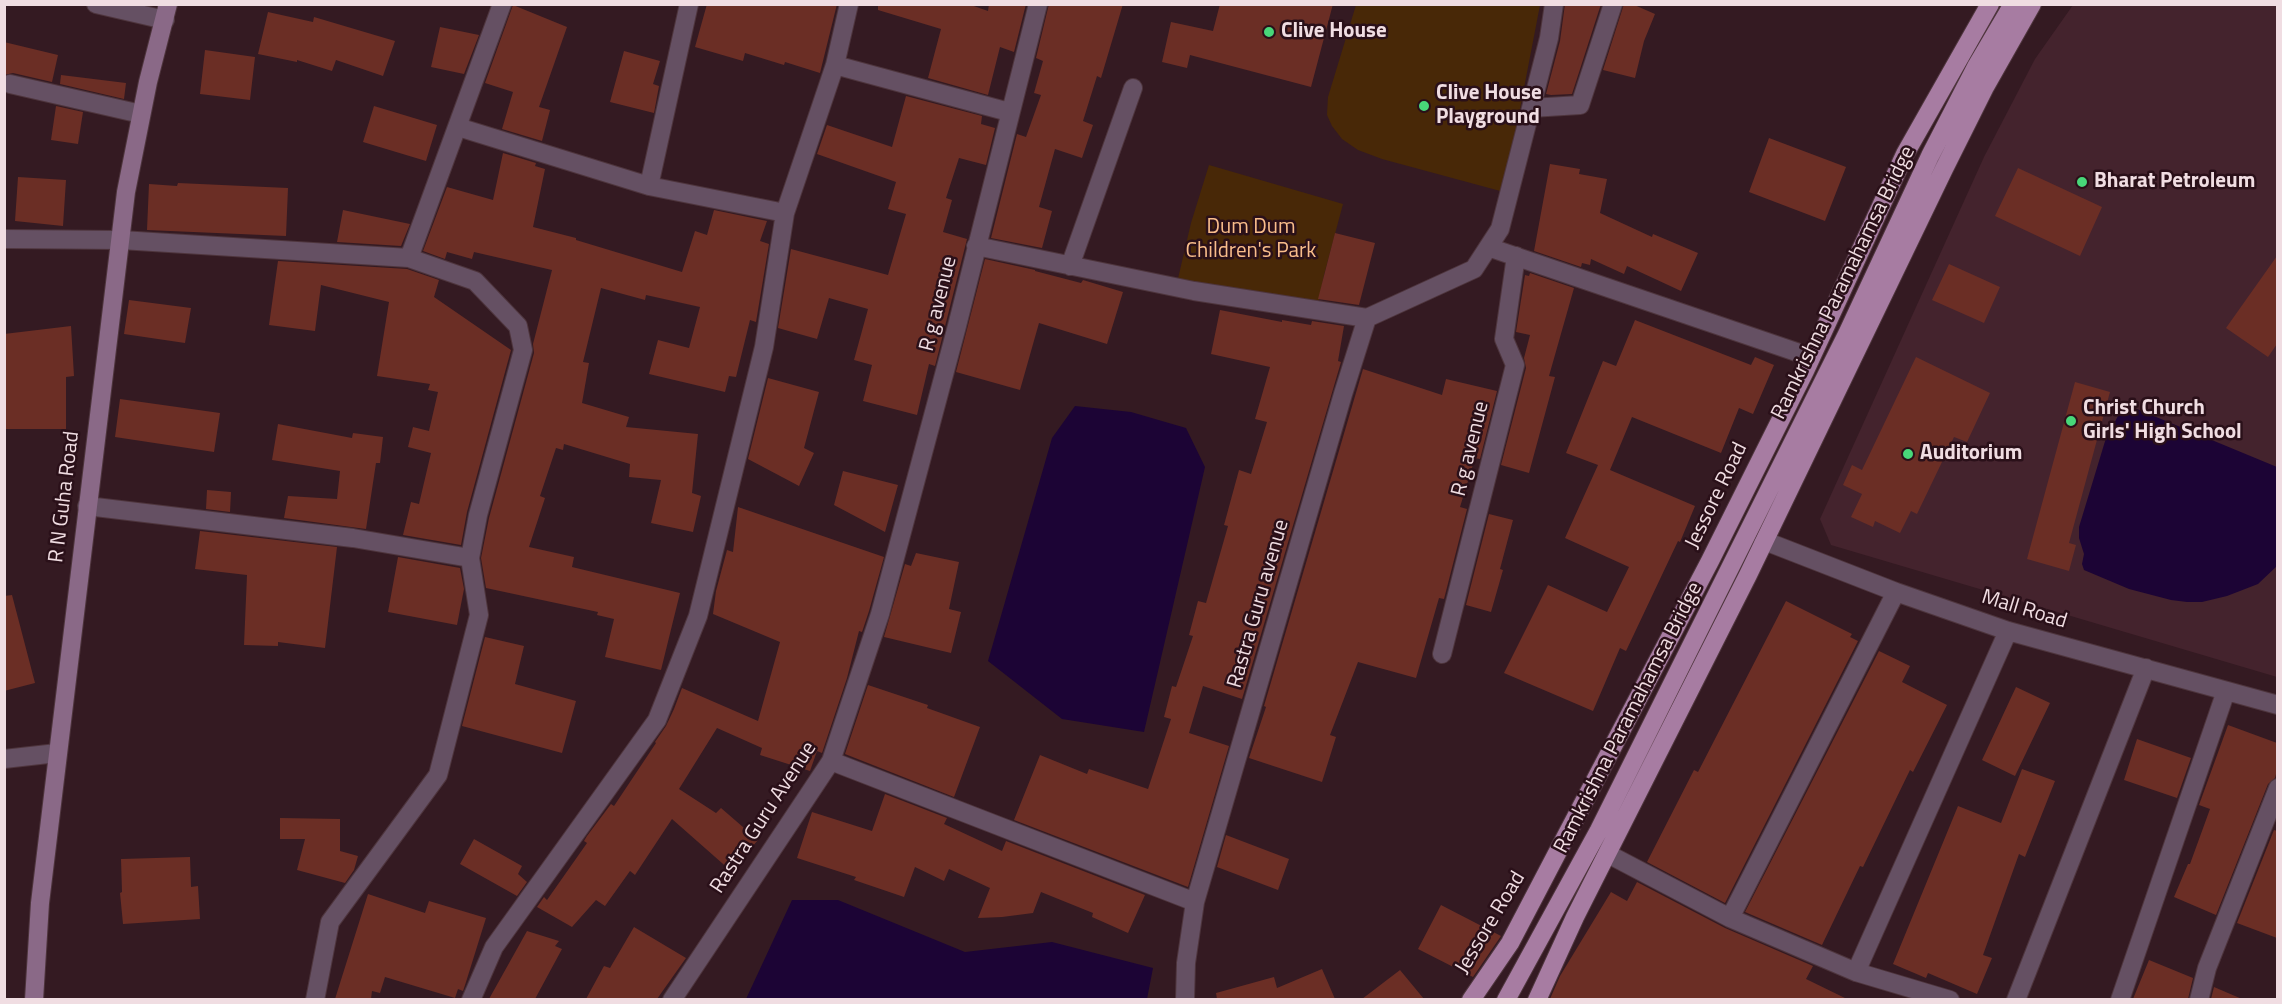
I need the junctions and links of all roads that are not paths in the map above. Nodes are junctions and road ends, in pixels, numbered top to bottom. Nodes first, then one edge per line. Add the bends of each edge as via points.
1 (96, 4) edge
2 (502, 4) edge
3 (689, 4) edge
4 (849, 4) edge
5 (1038, 4) edge
6 (1554, 4) edge
7 (1613, 4) edge
8 (1990, 4) edge
9 (2013, 4) edge
10 (2032, 4) edge
11 (166, 12) edge
12 (835, 64) junction
13 (10, 84) dead end
14 (1133, 88) dead end
15 (1531, 108) junction
16 (1009, 112) junction
17 (141, 114) junction
18 (458, 127) junction
19 (650, 186) junction
20 (785, 213) junction
21 (4, 239) edge
22 (121, 240) junction
23 (976, 246) junction
24 (1488, 247) junction
25 (1516, 256) junction
26 (409, 258) junction
27 (1070, 266) junction
28 (1367, 318) junction
29 (1811, 357) junction
30 (87, 506) junction
31 (1763, 544) junction
32 (470, 558) junction
33 (1896, 592) junction
34 (879, 614) joint
35 (2008, 631) junction
36 (1442, 654) dead end
37 (2146, 668) junction
38 (2226, 691) junction
39 (2277, 705) edge
40 (57, 753) junction
41 (4, 759) edge
42 (831, 761) junction
43 (2277, 788) edge
44 (1608, 854) junction
45 (1195, 902) junction
46 (1730, 918) junction
47 (1856, 972) junction
48 (34, 999) edge
49 (315, 999) edge
50 (471, 999) edge
51 (672, 999) edge
52 (1185, 999) edge
53 (1471, 999) edge
54 (1506, 999) edge
55 (1536, 999) edge
56 (1950, 999) edge
57 (2016, 999) edge
58 (2120, 999) edge
59 (2199, 999) edge

1 - 11 street
2 - 18 street
3 - 19 street
4 - 12 street
5 - 16 street, R g avenue
6 - 15 street
7 - 15 street via 1580,105
8 - 29 main road, Jessore Road via 1905,154
9 - 54 main road, Ramkrishna Paramahamsa Bridge via 1977,64 1599,830
10 - 31 main road via 1944,168
11 - 17 street, R N Guha Road
12 - 16 street
12 - 20 street
13 - 17 street
14 - 27 street
15 - 24 street via 1500,229
16 - 23 street, R g avenue
17 - 22 street, R N Guha Road
18 - 19 street
18 - 26 street
19 - 20 street
20 - 50 street via 764,347 698,616 657,720 494,946
21 - 22 street
22 - 26 street
22 - 30 street, R N Guha Road
23 - 27 street
23 - 34 street, R g avenue
24 - 25 street
24 - 28 street via 1474,269
25 - 29 street
25 - 36 street, R g avenue via 1504,339 1515,365
26 - 32 street via 475,281 518,326 523,350
27 - 28 street via 1194,291
28 - 45 street, Rastra Guru avenue
29 - 53 main road, Jessore Road via 1710,561 1536,894 1510,943
30 - 32 street via 353,538
30 - 40 street, R N Guha Road
31 - 33 street, Mall Road via 1770,543
31 - 44 main road
32 - 49 street via 478,615 438,775 330,922
33 - 35 street, Mall Road
33 - 46 street
34 - 42 street, Rastra Guru Avenue
35 - 37 street, Mall Road
35 - 47 street
37 - 38 street, Mall Road
37 - 57 street
38 - 39 street, Mall Road
38 - 58 street
40 - 41 street
40 - 48 street, R N Guha Road
42 - 45 street, Rastra Guru avenue
42 - 51 street, Rastra Guru Avenue
43 - 59 street via 2207,968
44 - 46 street
44 - 55 main road
45 - 52 street, Rastra Guru avenue
46 - 47 street
47 - 56 street

